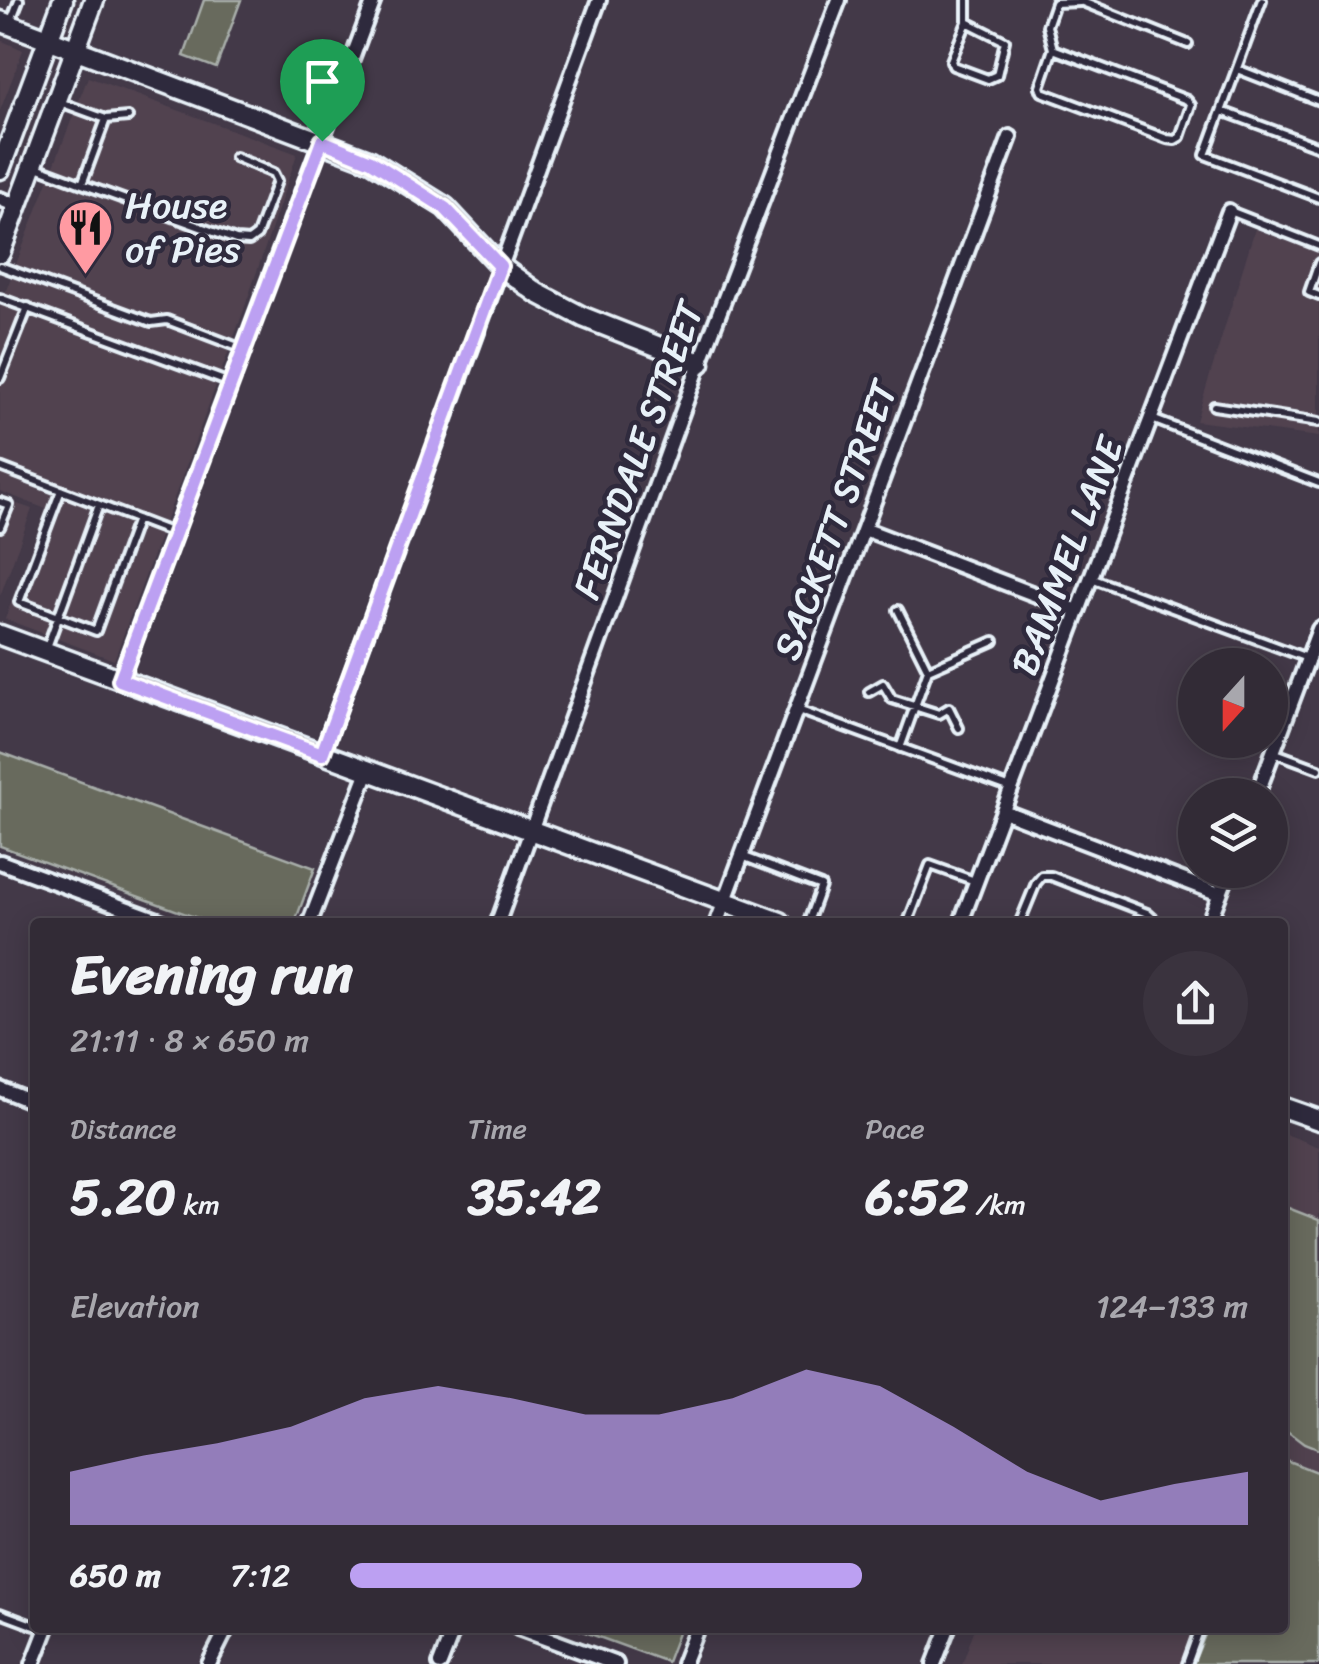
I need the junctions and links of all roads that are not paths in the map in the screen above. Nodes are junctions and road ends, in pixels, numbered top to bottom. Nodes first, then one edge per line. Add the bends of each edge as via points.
1 (19, 0) edge
2 (62, 0) edge
3 (94, 0) edge
4 (374, 0) edge
5 (600, 0) edge
6 (839, 0) edge
7 (966, 0) edge
8 (1262, 0) edge
9 (1080, 1) edge
10 (5, 22) edge
11 (967, 22) junction
12 (48, 39) junction
13 (1188, 44) dead end
14 (76, 49) junction
15 (1054, 49) junction
16 (1237, 70) junction
17 (57, 101) junction
18 (1319, 101) edge
19 (1222, 110) junction
20 (128, 118) dead end
21 (106, 119) junction
22 (1010, 138) dead end
23 (322, 141) junction
24 (1319, 147) edge
25 (235, 158) dead end
26 (32, 166) junction
27 (0, 169) edge
28 (82, 184) junction
29 (1319, 198) edge
30 (9, 202) edge
31 (1229, 211) joint
32 (1319, 246) edge
33 (0, 252) edge
34 (1319, 263) edge
35 (0, 266) edge
36 (500, 266) junction
37 (1319, 296) edge
38 (0, 298) edge
39 (28, 308) junction
40 (244, 349) junction
41 (700, 362) junction
42 (0, 378) edge
43 (231, 383) junction
44 (1214, 406) dead end
45 (1150, 419) junction
46 (1319, 422) edge
47 (0, 467) edge
48 (1319, 483) edge
49 (62, 490) junction
50 (0, 502) edge
51 (99, 505) junction
52 (137, 519) junction
53 (0, 527) edge
54 (864, 529) junction
55 (174, 533) junction
56 (1090, 578) junction
57 (898, 610) dead end
58 (1078, 611) junction
59 (58, 616) junction
60 (1319, 629) edge
61 (0, 635) edge
62 (994, 641) dead end
63 (45, 652) junction
64 (1308, 658) junction
65 (928, 670) junction
66 (120, 680) junction
67 (869, 692) dead end
68 (915, 707) junction
69 (796, 710) junction
70 (1288, 712) edge
71 (959, 728) dead end
72 (900, 748) junction
73 (322, 754) junction
74 (1288, 757) edge
75 (1319, 768) edge
76 (368, 771) junction
77 (1012, 788) junction
78 (1003, 810) junction
79 (532, 832) junction
80 (742, 856) junction
81 (0, 862) edge
82 (976, 882) junction
83 (1222, 888) edge
84 (1220, 894) junction
85 (724, 902) junction
86 (152, 918) edge
87 (312, 918) edge
88 (500, 918) edge
89 (718, 918) edge
90 (769, 918) edge
91 (810, 918) edge
92 (910, 918) edge
93 (962, 918) edge
94 (1022, 918) edge
95 (1155, 918) edge
96 (1211, 918) edge
97 (0, 1090) edge
98 (30, 1101) edge
99 (1288, 1109) edge
100 (1319, 1120) edge
101 (0, 1613) edge
102 (30, 1623) edge
103 (41, 1633) edge
104 (224, 1633) edge
105 (452, 1633) edge
106 (532, 1633) edge
107 (695, 1633) edge
108 (946, 1633) edge
109 (1198, 1633) edge
110 (33, 1664) edge
111 (209, 1664) edge
112 (440, 1664) edge
113 (616, 1664) edge
114 (683, 1664) edge
115 (934, 1664) edge
116 (1186, 1664) edge

1 - 10 lane
2 - 12 street
3 - 14 street
4 - 23 street
5 - 36 street
6 - 41 street, FERNDALE STREET
7 - 11 lane
8 - 16 lane
9 - 13 lane
9 - 15 lane via 1056,3 1047,26
10 - 12 street
11 - 11 lane via 1005,41 996,75 988,80 951,61
12 - 14 street
12 - 27 street
14 - 17 street
14 - 23 street
15 - 15 lane via 1187,100 1192,105 1180,137 1167,139 1042,92
16 - 18 lane
16 - 19 lane
17 - 21 lane
17 - 26 street
19 - 24 lane
19 - 29 lane via 1206,155
20 - 21 lane
21 - 28 lane
22 - 54 street, SACKETT STREET
23 - 36 street via 432,198
23 - 40 street
25 - 28 lane via 273,173 276,181 249,241
26 - 28 lane
26 - 30 street
30 - 33 street
31 - 32 lane
31 - 45 street, BAMMEL LANE
34 - 37 lane via 1308,292
35 - 40 lane
36 - 41 street via 583,317
36 - 73 street
38 - 39 lane
39 - 42 lane
39 - 43 lane
40 - 43 street
41 - 79 street, FERNDALE STREET
43 - 55 street
44 - 46 lane
45 - 48 lane
45 - 56 street, BAMMEL LANE
47 - 49 lane
49 - 51 lane
49 - 59 lane via 19,602
50 - 53 lane via 9,505
51 - 52 lane
51 - 59 lane
52 - 55 lane
52 - 59 lane via 96,631
54 - 58 street
54 - 69 street, SACKETT STREET
55 - 66 street
56 - 58 street, BAMMEL LANE
56 - 64 lane
57 - 65 lane
58 - 77 street, BAMMEL LANE
59 - 63 lane
60 - 64 street
61 - 63 street
62 - 65 lane
63 - 66 street
64 - 70 street
65 - 68 lane
66 - 73 street
67 - 68 lane via 882,684 892,699
68 - 71 lane via 940,714 949,708
68 - 72 lane
69 - 72 lane
69 - 80 street, SACKETT STREET
72 - 77 lane
73 - 76 street
74 - 75 lane
76 - 79 street
76 - 87 street
77 - 78 street, BAMMEL LANE
78 - 82 street, BAMMEL LANE
78 - 84 street
79 - 85 street
79 - 88 street, FERNDALE STREET
80 - 85 street, SACKETT STREET
80 - 91 lane via 822,886
81 - 86 street
82 - 92 lane via 930,865
82 - 93 street, BAMMEL LANE
83 - 84 street
84 - 96 street
85 - 89 street, SACKETT STREET
85 - 90 street
94 - 95 lane via 1036,882 1051,876
97 - 98 street
99 - 100 street
101 - 102 lane
103 - 110 street
104 - 111 street
105 - 112 street
106 - 113 street
107 - 114 street
108 - 115 street
109 - 116 lane

